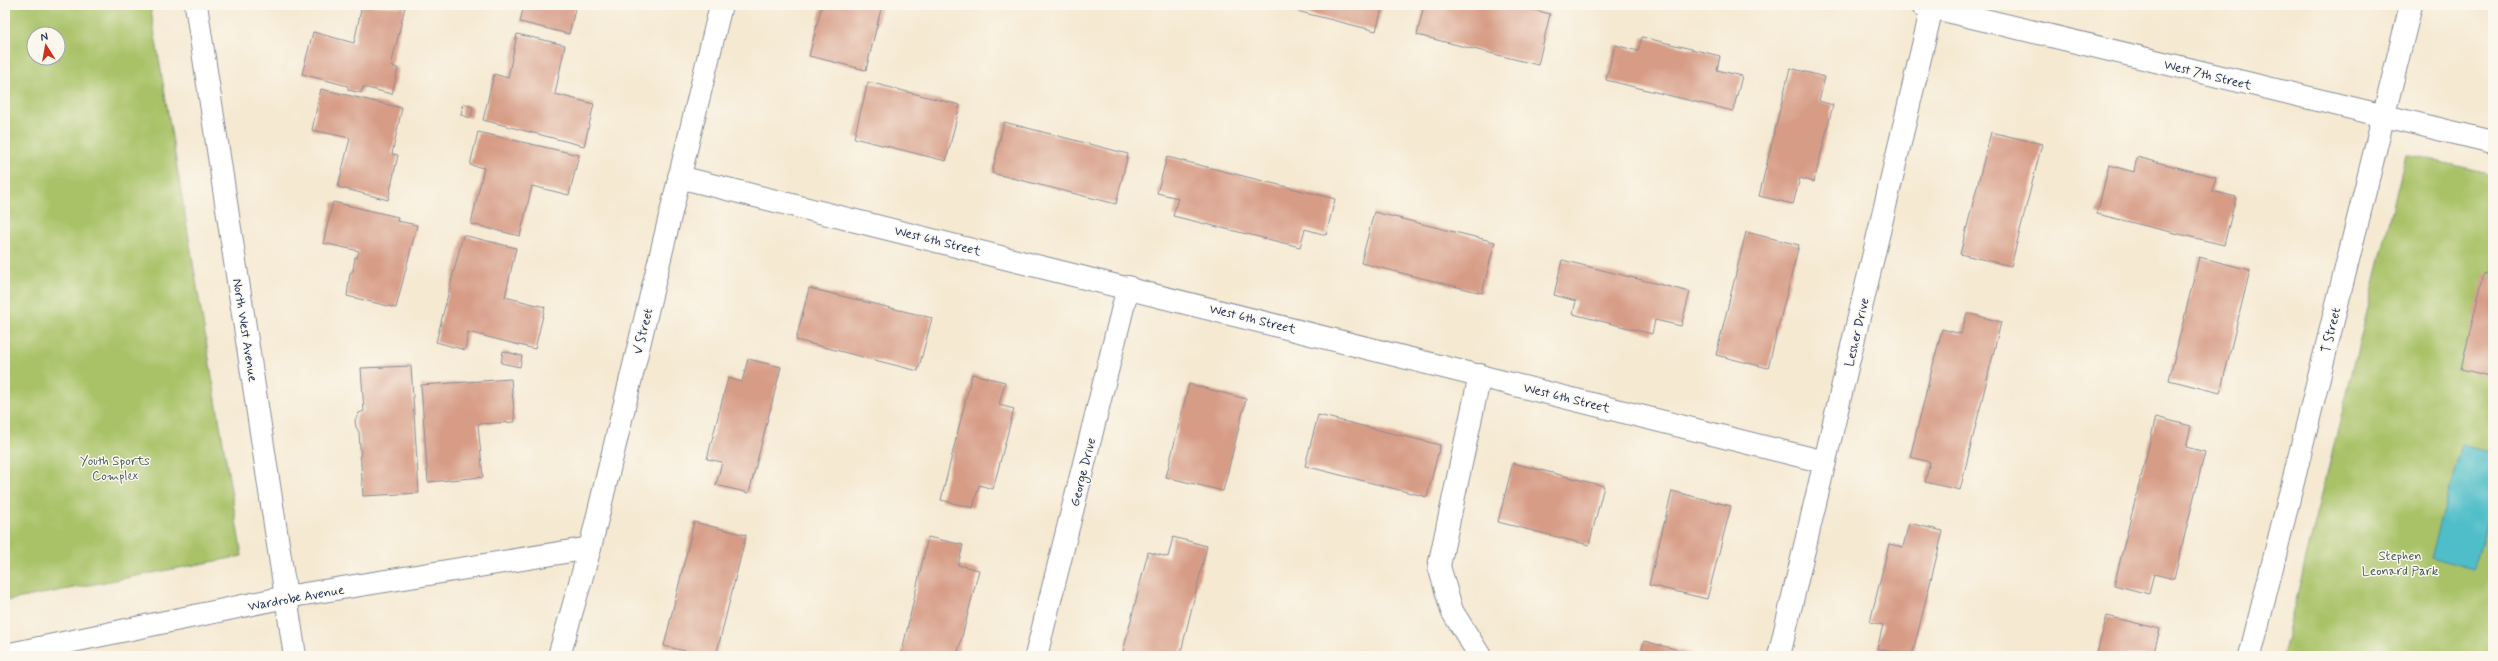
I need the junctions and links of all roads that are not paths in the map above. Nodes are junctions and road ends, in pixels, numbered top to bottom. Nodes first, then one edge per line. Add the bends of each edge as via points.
1 (196, 5) edge
2 (721, 5) edge
3 (2411, 5) edge
4 (1927, 6) edge
5 (2383, 116) junction
6 (2493, 142) edge
7 (679, 177) junction
8 (1128, 287) junction
9 (1480, 375) junction
10 (1825, 462) junction
11 (590, 548) junction
12 (286, 597) junction
13 (5, 655) edge
14 (295, 656) edge
15 (559, 656) edge
16 (1036, 656) edge
17 (1480, 656) edge
18 (1779, 656) edge
19 (2250, 656) edge

1 - 12 street, North West Avenue
2 - 7 street, V Street
3 - 5 street, T Street
4 - 5 street, West 7th Street
4 - 10 street, Lesher Drive
5 - 6 street, West 7th Street
5 - 19 street, T Street
7 - 8 street, West 6th Street
7 - 11 street, V Street
8 - 9 street, West 6th Street
8 - 16 street, George Drive
9 - 10 street, West 6th Street
9 - 17 street via 1439,566 1452,611
10 - 18 street, Lesher Drive
11 - 12 street, Wardrobe Avenue
11 - 15 street, V Street
12 - 13 street, Wardrobe Avenue
12 - 14 street, North West Avenue

